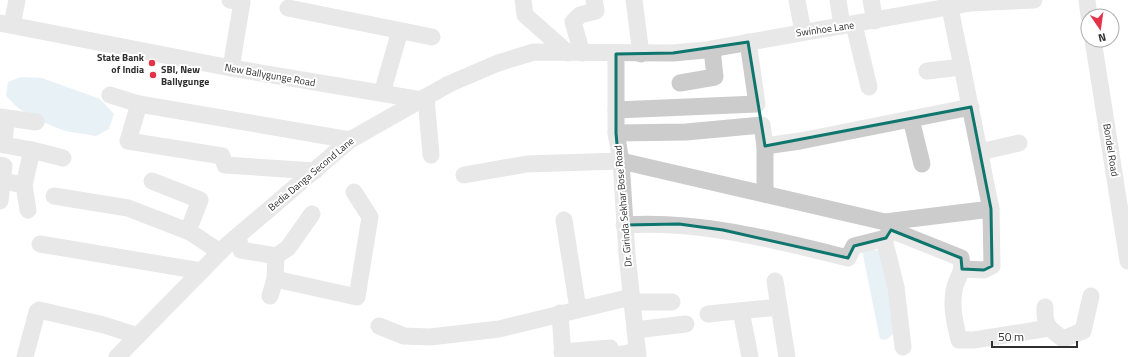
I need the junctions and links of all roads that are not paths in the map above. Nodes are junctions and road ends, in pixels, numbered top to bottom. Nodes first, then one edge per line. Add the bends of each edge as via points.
1 (17, 0) edge
2 (230, 0) edge
3 (523, 0) edge
4 (594, 0) edge
5 (634, 0) edge
6 (797, 0) edge
7 (838, 0) edge
8 (871, 0) edge
9 (1034, 0) edge
10 (991, 1) edge
11 (288, 8) dead end
12 (950, 8) junction
13 (875, 21) junction
14 (6, 24) edge
15 (848, 26) junction
16 (400, 31) junction
17 (803, 32) junction
18 (432, 38) dead end
19 (748, 42) junction
20 (1094, 48) edge
21 (712, 49) junction
22 (575, 53) junction
23 (616, 54) junction
24 (641, 54) junction
25 (962, 67) junction
26 (231, 68) junction
27 (927, 71) dead end
28 (680, 83) dead end
29 (869, 87) dead end
30 (382, 93) junction
31 (110, 96) dead end
32 (424, 99) junction
33 (139, 104) junction
34 (757, 104) junction
35 (971, 107) junction
36 (616, 110) junction
37 (3, 118) edge
38 (911, 119) junction
39 (36, 122) dead end
40 (762, 125) junction
41 (616, 133) junction
42 (350, 140) junction
43 (1019, 143) dead end
44 (765, 146) junction
45 (32, 150) junction
46 (980, 152) junction
47 (432, 155) dead end
48 (63, 158) dead end
49 (620, 160) junction
50 (922, 164) dead end
51 (2, 166) edge
52 (315, 170) junction
53 (464, 175) dead end
54 (25, 178) junction
55 (152, 182) dead end
56 (354, 192) dead end
57 (765, 194) junction
58 (54, 196) dead end
59 (991, 209) junction
60 (28, 210) dead end
61 (312, 214) dead end
62 (564, 220) dead end
63 (624, 225) junction
64 (887, 230) junction
65 (188, 231) junction
66 (238, 236) junction
67 (40, 244) dead end
68 (220, 252) junction
69 (276, 256) junction
70 (1128, 261) edge
71 (962, 269) junction
72 (201, 271) junction
73 (275, 279) junction
74 (775, 281) dead end
75 (270, 296) dead end
76 (1091, 296) dead end
77 (632, 299) junction
78 (672, 302) dead end
79 (779, 307) junction
80 (1046, 307) dead end
81 (578, 309) junction
82 (741, 311) junction
83 (560, 313) junction
84 (708, 314) dead end
85 (686, 324) dead end
86 (379, 326) dead end
87 (1050, 328) junction
88 (635, 330) junction
89 (135, 345) edge
90 (903, 346) dead end
91 (562, 354) edge
92 (638, 354) edge
93 (784, 356) edge
94 (25, 357) edge
95 (117, 357) edge
96 (750, 357) edge

1 - 14 street
2 - 26 street via 242,2
3 - 22 street via 525,15
4 - 22 street via 596,11 580,15 573,22
5 - 24 street
6 - 17 street
7 - 15 street
8 - 13 street
9 - 10 street, Swinhoe Lane
10 - 12 street, Swinhoe Lane
11 - 16 street
12 - 13 street, Swinhoe Lane
12 - 25 street
13 - 15 street, Swinhoe Lane
14 - 26 street, New Ballygunge Road
15 - 17 street, Swinhoe Lane
15 - 29 street
16 - 18 street
16 - 30 street
17 - 19 street, Swinhoe Lane
19 - 21 street, Swinhoe Lane
19 - 34 street
20 - 70 street, Bondel Road
21 - 24 street, Swinhoe Lane
21 - 28 street via 715,77
22 - 23 street, Bedia Danga Second Lane
22 - 32 street, Bedia Danga Second Lane via 534,52 511,58 450,84
23 - 24 street, Swinhoe Lane
23 - 36 street, Dr. Girinda Sekhar Bose Road
25 - 27 street
25 - 35 street
26 - 30 street, New Ballygunge Road
30 - 32 street, New Ballygunge Road
31 - 33 street
32 - 42 street, Bedia Danga Second Lane
32 - 47 street
33 - 42 street
33 - 52 street via 128,141 222,156 225,165
34 - 36 street
34 - 40 street
35 - 38 street
35 - 46 street
36 - 41 street, Dr. Girinda Sekhar Bose Road
37 - 39 street
37 - 45 street via 4,145
38 - 44 street
38 - 50 street
40 - 41 street via 686,132
40 - 44 street
41 - 49 street, Dr. Girinda Sekhar Bose Road
42 - 52 street, Bedia Danga Second Lane
43 - 46 street
44 - 57 street
45 - 48 street
45 - 54 street
46 - 59 street
49 - 53 street via 528,164
49 - 57 street
49 - 63 street, Dr. Girinda Sekhar Bose Road
51 - 54 street
52 - 66 street, Bedia Danga Second Lane
54 - 60 street
55 - 65 street via 200,200
56 - 73 street via 370,217 357,297
57 - 64 street
58 - 65 street via 128,208
59 - 64 street
59 - 71 street via 992,266 984,270
61 - 69 street via 288,248
62 - 81 street
63 - 64 street via 671,224 723,230 848,258 854,246
63 - 77 street, Dr. Girinda Sekhar Bose Road
64 - 71 street via 961,258
64 - 90 street
65 - 68 street
66 - 68 street, Bedia Danga Second Lane
66 - 69 street via 241,250
67 - 72 street
68 - 72 street, Bedia Danga Second Lane
69 - 73 street
71 - 87 street via 954,290 952,314 959,340
72 - 89 street, Bedia Danga Second Lane
73 - 75 street
74 - 79 street
76 - 87 street via 1083,331 1063,339
77 - 78 street
77 - 81 street
77 - 88 street, Dr. Girinda Sekhar Bose Road
79 - 82 street
79 - 93 street
80 - 87 street via 1045,318
81 - 83 street
82 - 84 street
82 - 96 street
83 - 86 street via 499,329 430,337 404,336
83 - 91 street
85 - 88 street
88 - 92 street, Dr. Girinda Sekhar Bose Road
89 - 94 street via 104,325 39,310 36,312
89 - 95 street, Bedia Danga Second Lane
91 - 92 street via 610,348 613,356

